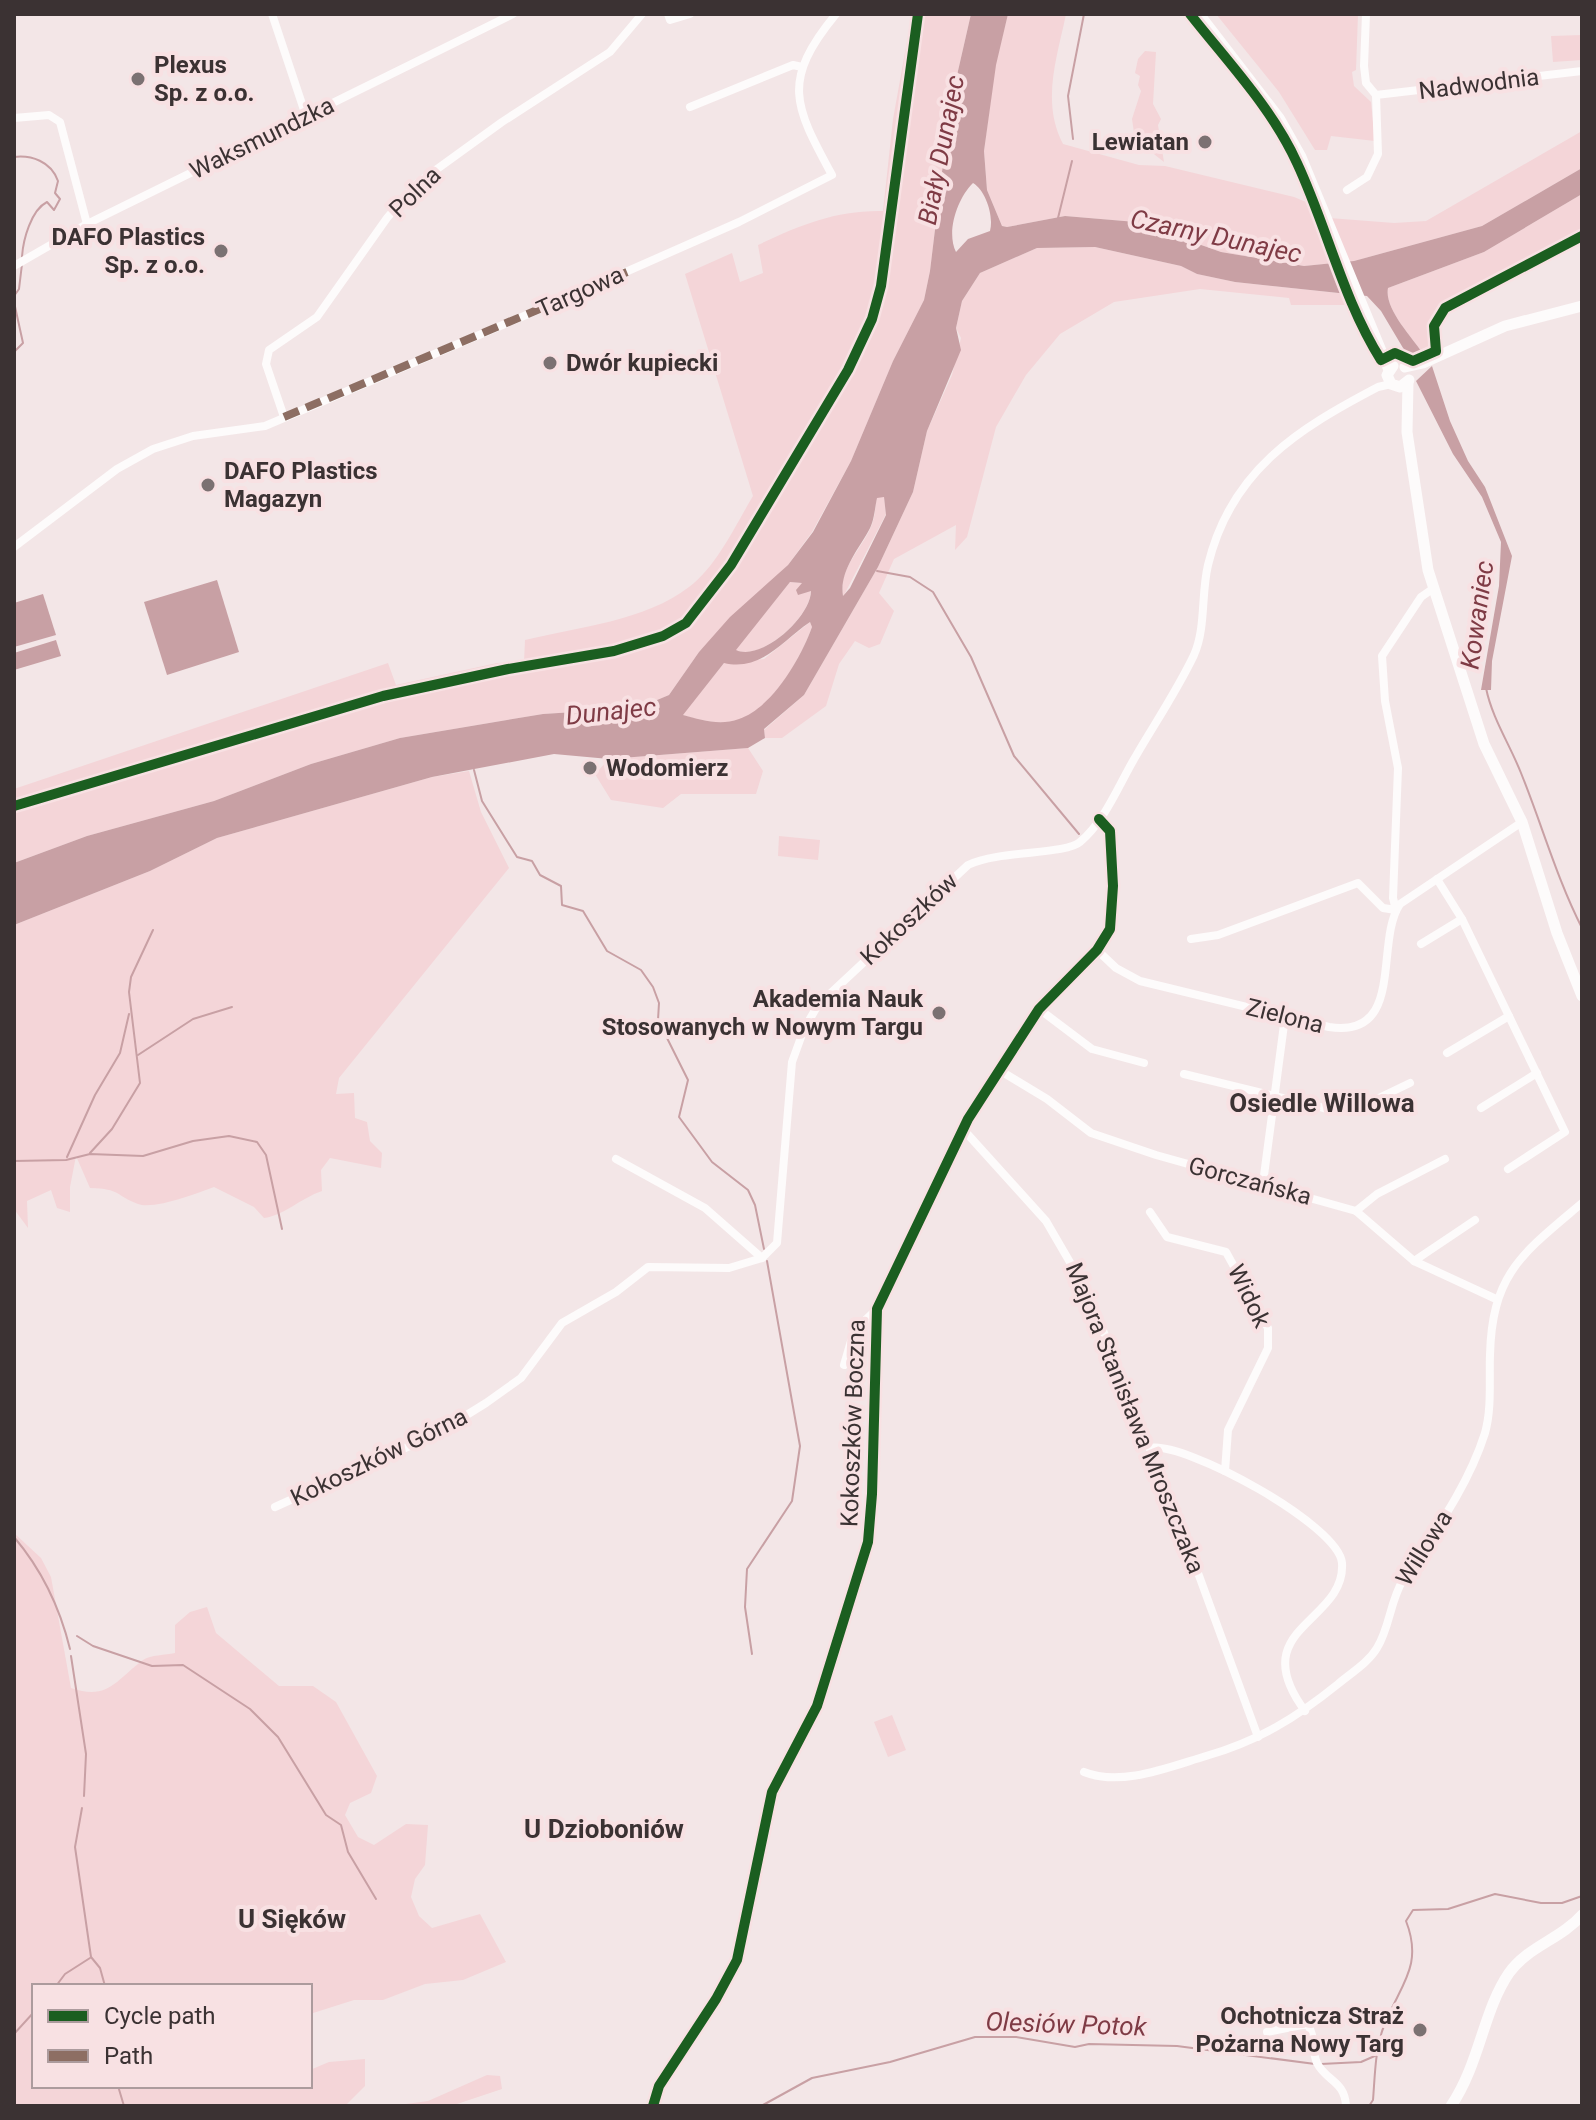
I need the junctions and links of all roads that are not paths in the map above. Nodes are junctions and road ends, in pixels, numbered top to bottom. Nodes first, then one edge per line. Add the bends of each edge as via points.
1 (272, 14) edge
2 (513, 14) edge
3 (642, 14) edge
4 (668, 14) edge
5 (690, 14) edge
6 (836, 14) edge
7 (1199, 14) edge
8 (1366, 14) edge
9 (802, 67) junction
10 (1582, 71) edge
11 (1376, 95) junction
12 (690, 107) dead end
13 (306, 116) junction
14 (14, 118) edge
15 (1347, 190) dead end
16 (87, 224) junction
17 (15, 265) edge
18 (1582, 306) edge
19 (1398, 376) junction
20 (284, 417) junction
21 (14, 547) edge
22 (1434, 588) junction
23 (1099, 819) junction
24 (1522, 822) junction
25 (1437, 879) junction
26 (1396, 910) junction
27 (1462, 919) junction
28 (1191, 939) dead end
29 (1421, 944) dead end
30 (1097, 950) junction
31 (1582, 996) edge
32 (1039, 1009) junction
33 (1509, 1016) junction
34 (1285, 1017) junction
35 (1447, 1053) dead end
36 (1144, 1063) dead end
37 (999, 1070) junction
38 (1537, 1073) junction
39 (1184, 1074) dead end
40 (1410, 1083) dead end
41 (1273, 1094) junction
42 (1481, 1108) dead end
43 (962, 1128) junction
44 (616, 1159) dead end
45 (1445, 1159) dead end
46 (1508, 1169) dead end
47 (1263, 1183) junction
48 (1582, 1203) edge
49 (1356, 1211) junction
50 (1150, 1212) dead end
51 (1475, 1220) dead end
52 (762, 1258) junction
53 (1414, 1261) junction
54 (1496, 1299) junction
55 (877, 1309) junction
56 (844, 1365) dead end
57 (1150, 1448) junction
58 (1225, 1471) junction
59 (275, 1507) dead end
60 (1305, 1711) junction
61 (1258, 1737) junction
62 (1084, 1772) dead end
63 (1582, 1915) edge
64 (1267, 2032) dead end
65 (653, 2106) edge
66 (1346, 2106) edge
67 (1451, 2106) edge

1 - 13 street
2 - 13 street, Waksmundzka
3 - 20 street, Polna via 610,52 415,185 320,313 269,350 266,364
4 - 5 street via 670,20
6 - 9 street, Targowa
7 - 19 street via 1279,118 1314,187 1364,312
8 - 11 street via 1366,83
9 - 12 street via 793,65
9 - 20 street, Targowa via 801,116 832,175 627,272
10 - 11 street, Nadwodnia
11 - 15 street via 1378,154 1367,177
13 - 16 street, Waksmundzka
14 - 16 street via 49,115 60,122
16 - 17 street, Waksmundzka
18 - 19 street via 1499,329
19 - 22 street
19 - 23 street, Kokoszków via 1297,432 1263,463 1239,495 1208,564 1194,654
20 - 21 street, Targowa via 265,426 193,436 153,449 117,469
22 - 24 street via 1484,744
22 - 26 street, Zielona via 1421,597 1382,656 1398,768
23 - 30 street, Kokoszków Boczna via 1110,831 1113,906 1110,929
23 - 52 street, Kokoszków via 1070,848 1001,853 968,865 818,1005 792,1062 777,1243
24 - 25 street
24 - 31 street
25 - 26 street via 1413,892
25 - 27 street
26 - 28 street via 1383,908 1358,883 1218,935
26 - 34 street, Zielona via 1383,991 1368,1019 1335,1028
27 - 29 street
27 - 33 street
30 - 32 street, Kokoszków Boczna
30 - 34 street, Zielona via 1140,981
32 - 36 street via 1092,1049
32 - 37 street, Kokoszków Boczna
33 - 35 street
33 - 38 street
34 - 41 street
37 - 43 street, Kokoszków Boczna
37 - 47 street, Gorczańska via 1091,1133
38 - 42 street
38 - 46 street via 1565,1132
39 - 41 street
40 - 41 street via 1345,1110
41 - 47 street
43 - 55 street, Kokoszków Boczna
43 - 57 street, Majora Stanisława Mroszczaka via 1046,1221 1067,1253 1100,1320
44 - 52 street via 705,1208
45 - 49 street via 1377,1194
47 - 49 street, Gorczańska
48 - 54 street, Willowa via 1523,1255
49 - 53 street, Gorczańska
50 - 58 street, Widok via 1167,1237 1226,1252 1268,1328 1268,1348 1228,1430
51 - 53 street
52 - 59 street, Kokoszków Górna via 729,1268 639,1270 616,1292 562,1323 521,1378 486,1403 436,1434
53 - 54 street, Gorczańska
54 - 60 street, Willowa via 1489,1413 1479,1446 1434,1539 1397,1590 1378,1647
55 - 56 street via 854,1331
55 - 65 street, Kokoszków Boczna via 868,1542 817,1706 772,1792 737,1960 659,2086
57 - 58 street via 1169,1447
57 - 61 street, Majora Stanisława Mroszczaka
58 - 60 street via 1288,1505 1324,1532 1340,1556 1336,1588 1287,1648 1294,1694
60 - 61 street, Willowa
61 - 62 street, Willowa via 1128,1776 1106,1780
63 - 67 street via 1522,1958 1507,1976 1475,2063
64 - 66 street via 1307,2024 1316,2059 1344,2091

